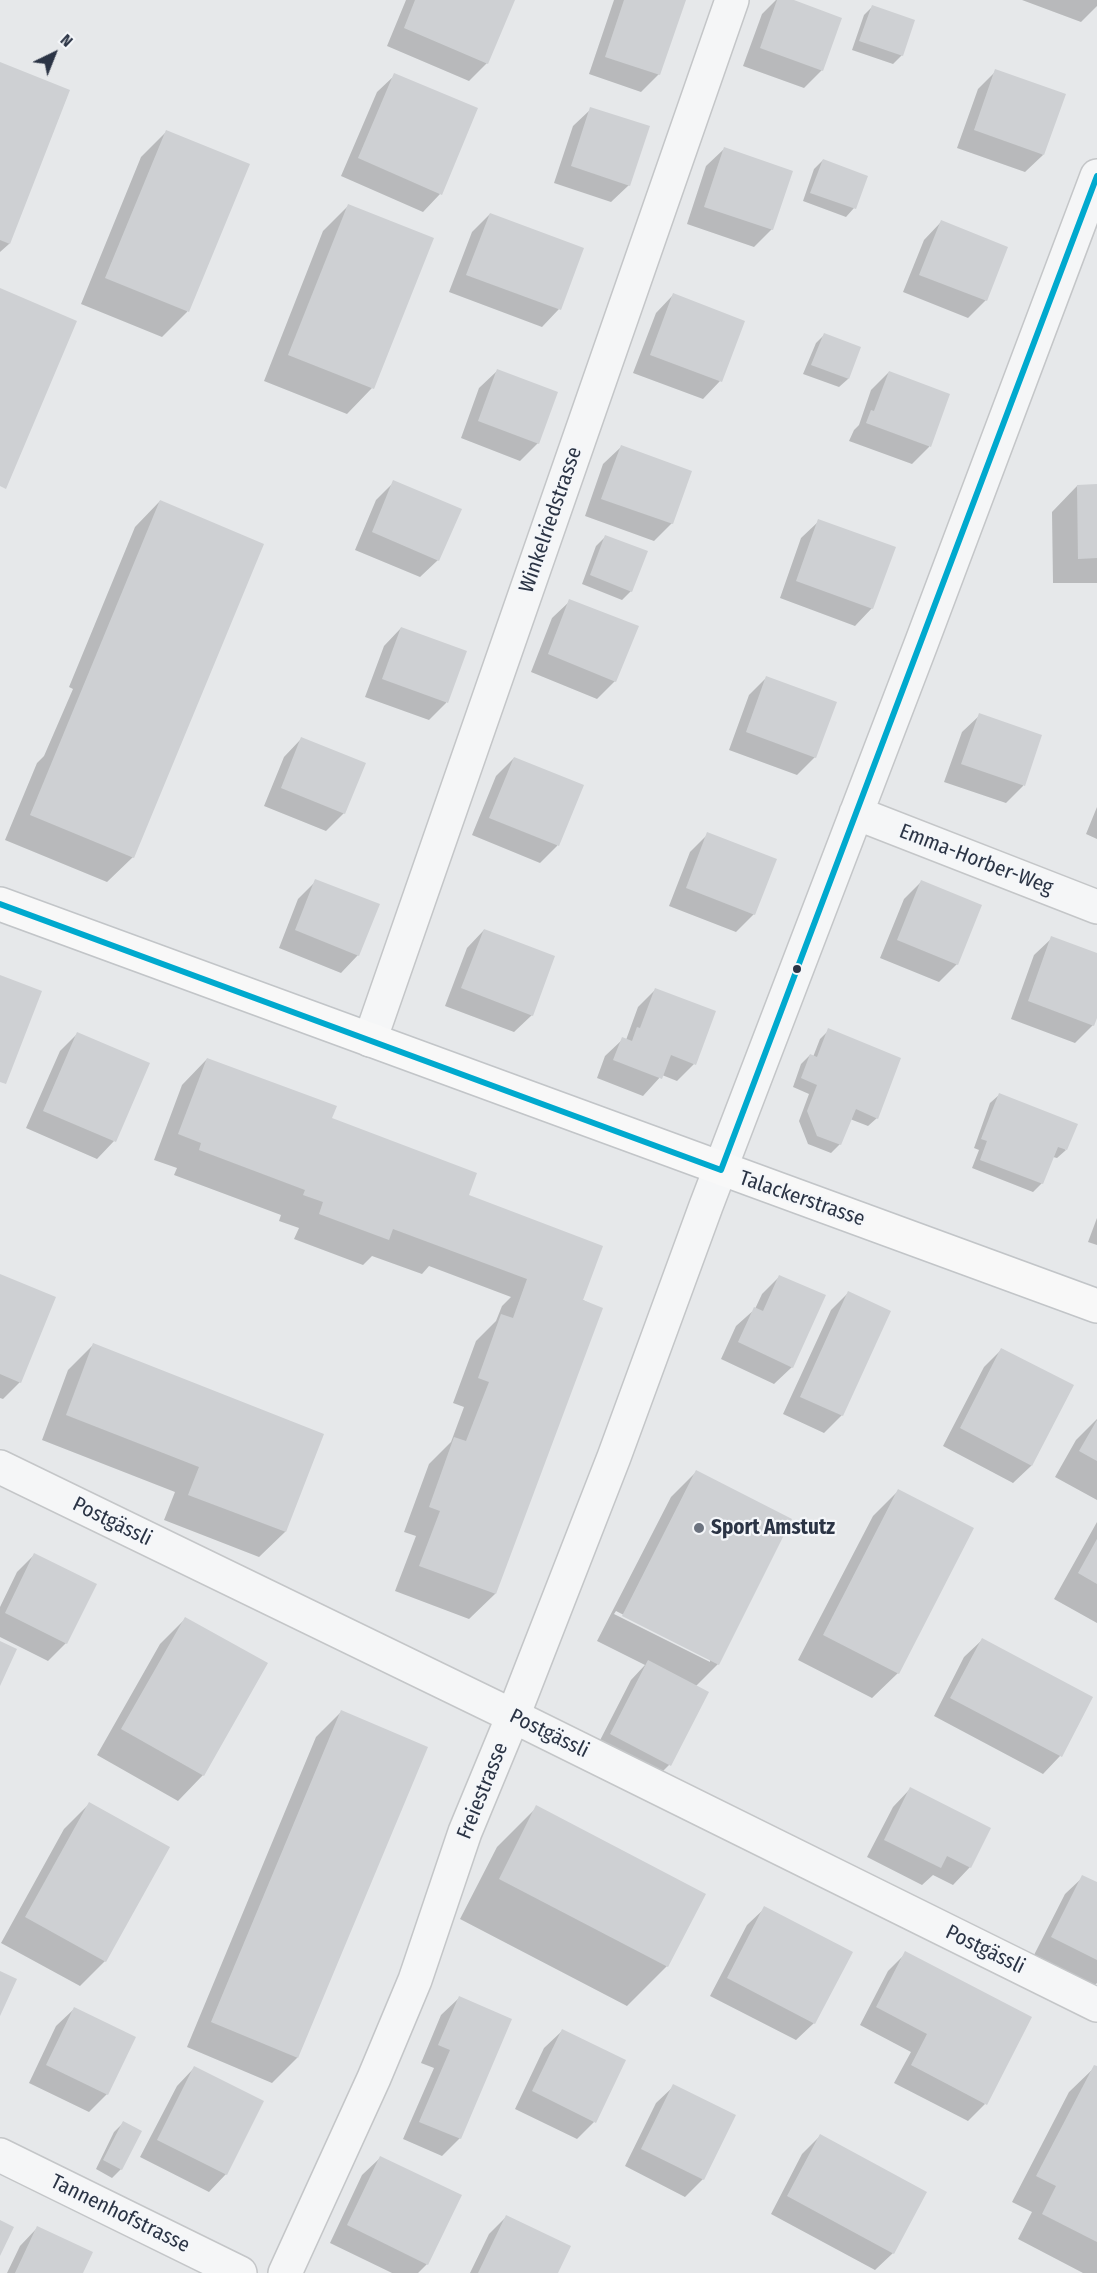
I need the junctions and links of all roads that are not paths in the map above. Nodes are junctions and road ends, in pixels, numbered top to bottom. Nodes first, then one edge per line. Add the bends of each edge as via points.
1 (732, 0) edge
2 (1097, 176) edge
3 (856, 813) junction
4 (0, 904) edge
5 (1097, 907) edge
6 (369, 1040) junction
7 (720, 1170) junction
8 (1097, 1306) edge
9 (0, 1467) edge
10 (513, 1716) junction
11 (1097, 2005) edge
12 (0, 2155) edge
13 (240, 2273) edge
14 (285, 2273) edge

1 - 6 street, Winkelriedstrasse
2 - 3 street, Freiestrasse
3 - 5 street, Emma-Horber-Weg
3 - 7 street, Freiestrasse
4 - 6 main road, Talackerstrasse
6 - 7 main road, Talackerstrasse
7 - 8 main road, Talackerstrasse
7 - 10 street, Freiestrasse
9 - 10 street, Postgässli
10 - 11 street, Postgässli
10 - 14 street, Freiestrasse via 465,1832 416,1980
12 - 13 street, Tannenhofstrasse

